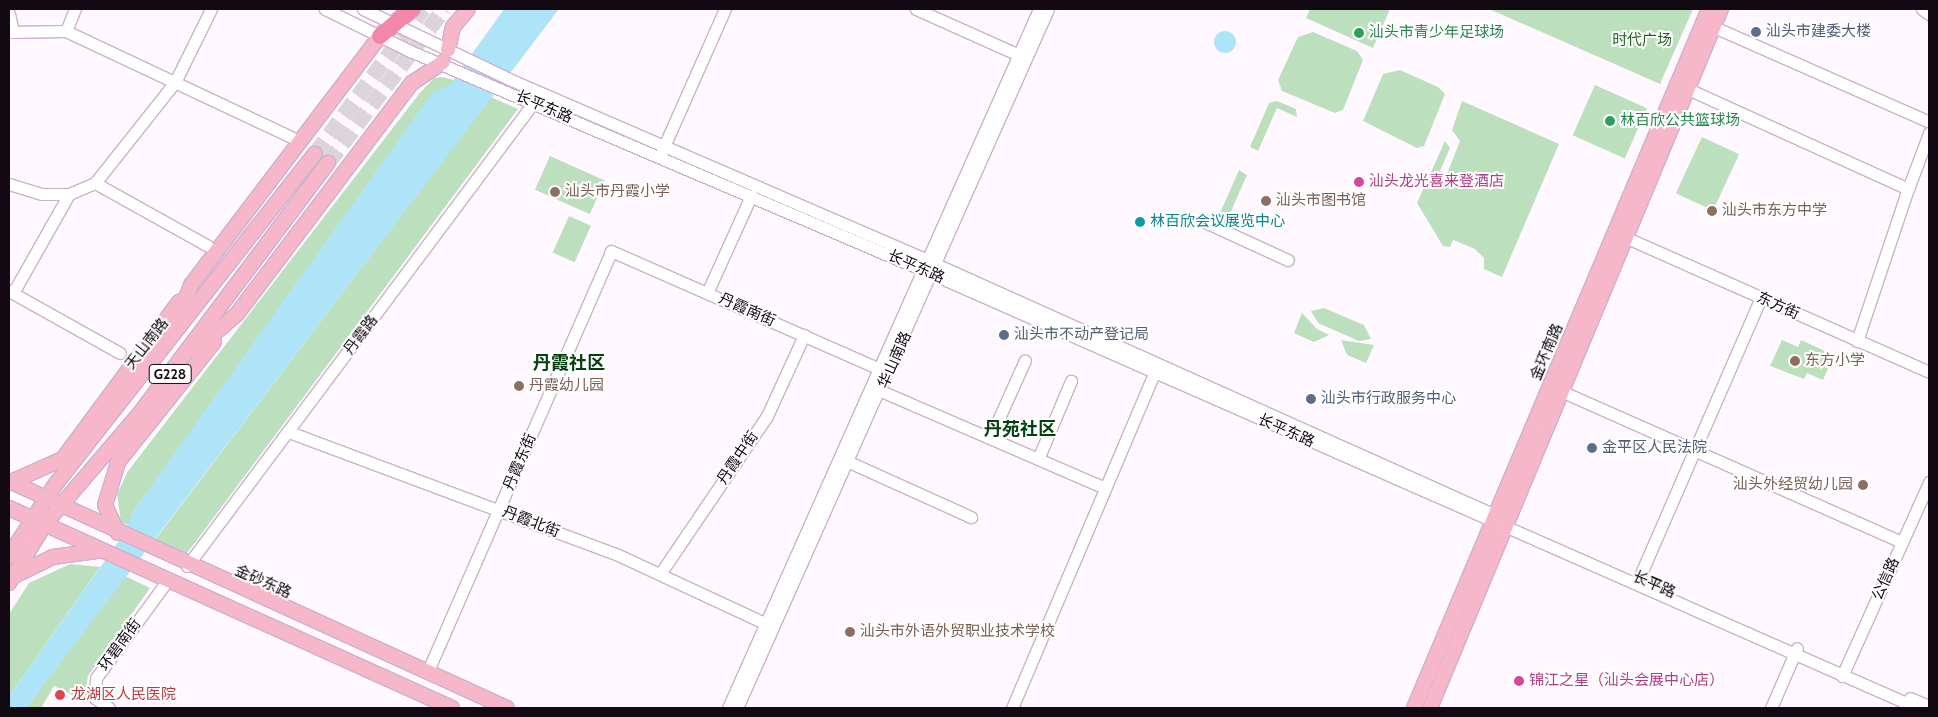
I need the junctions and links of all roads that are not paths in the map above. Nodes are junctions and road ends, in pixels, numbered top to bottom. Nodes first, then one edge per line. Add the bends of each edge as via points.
1 (75, 9) edge
2 (211, 9) edge
3 (325, 9) edge
4 (363, 9) edge
5 (402, 9) edge
6 (412, 9) edge
7 (468, 9) edge
8 (725, 9) edge
9 (916, 9) edge
10 (1038, 9) edge
11 (1048, 9) edge
12 (1709, 9) edge
13 (1721, 9) edge
14 (1922, 9) edge
15 (9, 14) edge
16 (1929, 14) edge
17 (395, 24) junction
18 (1714, 27) junction
19 (66, 31) junction
20 (11, 32) edge
21 (380, 36) junction
22 (1019, 55) junction
23 (445, 56) junction
24 (175, 82) junction
25 (1688, 89) junction
26 (534, 102) junction
27 (1929, 122) edge
28 (1929, 133) edge
29 (291, 138) dead end
30 (662, 150) junction
31 (315, 154) tunnel mouth
32 (328, 163) tunnel mouth
33 (95, 183) junction
34 (9, 184) edge
35 (1908, 189) junction
36 (69, 194) junction
37 (751, 196) junction
38 (1205, 222) dead end
39 (1626, 238) junction
40 (208, 246) dead end
41 (611, 250) joint
42 (1288, 260) dead end
43 (930, 267) junction
44 (192, 285) junction
45 (11, 292) edge
46 (707, 293) junction
47 (1761, 298) junction
48 (237, 314) junction
49 (804, 335) junction
50 (1857, 341) junction
51 (167, 346) junction
52 (120, 352) dead end
53 (1026, 360) dead end
54 (175, 367) junction
55 (882, 370) junction
56 (1929, 372) edge
57 (1154, 373) junction
58 (1071, 381) dead end
59 (882, 390) junction
60 (1563, 392) junction
61 (140, 413) junction
62 (289, 432) junction
63 (990, 438) junction
64 (91, 443) junction
65 (1695, 451) junction
66 (1038, 459) junction
67 (62, 460) junction
68 (849, 462) junction
69 (117, 463) junction
70 (10, 481) edge
71 (1929, 482) edge
72 (1105, 488) junction
73 (46, 498) junction
74 (60, 505) junction
75 (9, 508) edge
76 (499, 510) junction
77 (971, 517) dead end
78 (32, 518) junction
79 (1494, 519) junction
80 (45, 524) junction
81 (1508, 525) junction
82 (119, 534) junction
83 (1902, 542) junction
84 (104, 552) junction
85 (9, 556) edge
86 (187, 566) junction
87 (660, 574) junction
88 (1639, 578) junction
89 (11, 580) edge
90 (168, 581) junction
91 (767, 624) junction
92 (1796, 652) junction
93 (427, 673) junction
94 (1844, 673) junction
95 (1929, 706) edge
96 (110, 708) edge
97 (452, 708) edge
98 (507, 708) edge
99 (728, 708) edge
100 (737, 708) edge
101 (1012, 708) edge
102 (1414, 708) edge
103 (1430, 708) edge
104 (1772, 708) edge
105 (1918, 708) edge

1 - 19 street
2 - 24 street
3 - 21 street, 长平东路
4 - 17 street, 长平东路
5 - 17 main road
6 - 17 highway
7 - 23 main road via 453,26
8 - 30 street
9 - 22 street
10 - 22 street, 华山南路
11 - 43 street, 华山南路
12 - 79 main road, 金环南路
13 - 18 main road, 金环南路
14 - 16 street
15 - 20 street
17 - 21 highway
17 - 23 street, 长平东路
18 - 25 main road, 金环南路
18 - 27 street
19 - 20 street
19 - 24 street
21 - 23 street, 长平东路
21 - 44 main road
22 - 43 street, 华山南路
23 - 26 street, 长平东路 via 457,68
23 - 30 street, 长平东路 via 464,58
23 - 48 main road via 412,83
24 - 29 street
24 - 33 street
25 - 35 street
25 - 39 main road, 金环南路
26 - 30 street, 长平东路
26 - 62 street, 丹霞路
28 - 35 street
30 - 37 street, 长平东路
30 - 43 street, 长平东路
31 - 51 main road, 天山南路 / G228
32 - 54 main road, G228
33 - 36 street
33 - 40 street
34 - 36 street via 42,194
35 - 50 street
36 - 45 street
37 - 43 street, 长平东路
37 - 46 street
38 - 42 street
39 - 47 street, 东方街
39 - 60 main road, 金环南路
41 - 46 street, 丹霞南街
41 - 76 street, 丹霞东街
43 - 55 street, 华山南路
43 - 57 street, 长平东路
43 - 59 street, 华山南路
43 - 79 street, 长平东路
44 - 51 main road
44 - 67 main road
45 - 52 street
46 - 49 street, 丹霞南街
47 - 50 street, 东方街
47 - 65 street
48 - 54 main road
48 - 69 main road
49 - 55 street, 丹霞南街
49 - 87 street, 丹霞中街 via 766,416
50 - 56 street, 东方街
51 - 64 main road, 天山南路 / G228
53 - 63 street
54 - 61 main road, G228
55 - 91 street, 华山南路
57 - 72 street
57 - 79 street, 长平东路
58 - 66 street
59 - 63 street
59 - 68 street, 华山南路
60 - 65 street
60 - 81 main road, 金环南路
61 - 69 main road
61 - 74 main road, G228
62 - 76 street, 丹霞北街
62 - 86 street, 丹霞路
63 - 66 street
64 - 67 main road
64 - 73 main road, 天山南路 / G228
65 - 83 street
65 - 88 street
66 - 72 street
67 - 70 main road
68 - 77 street
68 - 100 street, 华山南路
69 - 82 main road via 105,505
70 - 73 main road, 金砂东路
71 - 83 street, 公信路
72 - 101 street
73 - 74 main road, 金砂东路
73 - 78 main road, 天山南路 / G228
74 - 80 main road, G228
74 - 82 main road, 金砂东路
75 - 78 main road
76 - 87 street, 丹霞北街
76 - 93 street, 丹霞东街
78 - 80 main road
78 - 85 main road, 天山南路 / G228
79 - 81 street, 长平东路
79 - 102 main road, 金环南路
80 - 84 main road
80 - 89 main road, G228
81 - 88 street, 长平路
81 - 92 street, 长平路
81 - 103 main road, 金环南路
82 - 86 main road, 金砂东路
83 - 94 street, 公信路
84 - 89 main road via 52,557
84 - 90 main road
86 - 93 main road, 金砂东路
87 - 91 street, 丹霞北街
88 - 92 street, 长平路
90 - 96 street, 环碧南街 via 96,678 95,698
90 - 97 main road
91 - 99 street, 华山南路
92 - 94 street, 长平路
92 - 104 street
93 - 98 main road, 金砂东路
94 - 95 street, 长平路
94 - 105 street, 长平路

